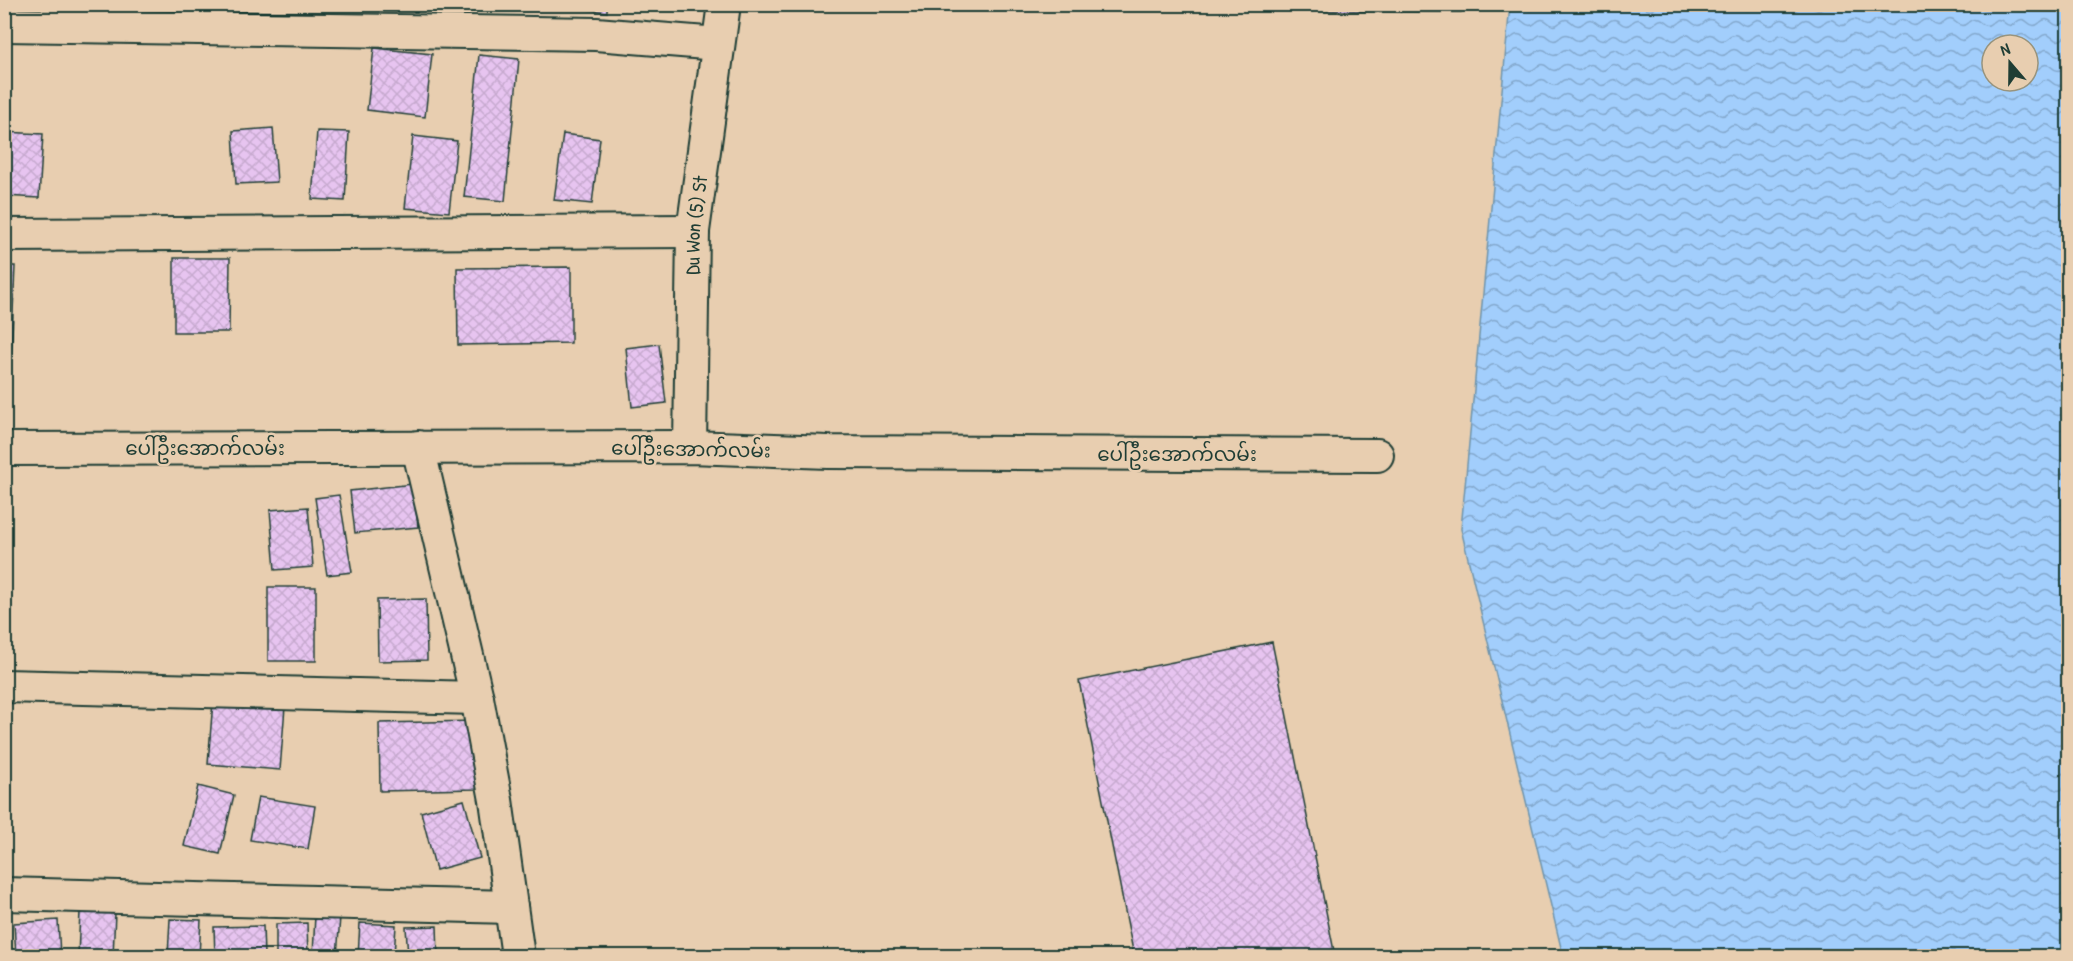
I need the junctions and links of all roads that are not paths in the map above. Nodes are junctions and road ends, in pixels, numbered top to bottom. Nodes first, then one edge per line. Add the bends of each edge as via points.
1 (724, 4) edge
2 (4, 26) edge
3 (718, 44) junction
4 (693, 231) junction
5 (4, 235) edge
6 (418, 447) junction
7 (690, 447) junction
8 (4, 449) edge
9 (1377, 455) dead end
10 (4, 686) edge
11 (477, 698) junction
12 (4, 894) edge
13 (511, 907) junction
14 (518, 957) edge

1 - 3 street, Du Won (5) St
2 - 3 street via 596,34
3 - 4 street, Du Won (5) St
4 - 5 street
4 - 7 street, Du Won (5) St
6 - 7 street, ပေါ်ဦးအောက်လမ်း
6 - 8 street, ပေါ်ဦးအောက်လမ်း
6 - 11 street
7 - 9 street, ပေါ်ဦးအောက်လမ်း via 828,452
10 - 11 street
11 - 13 street
12 - 13 street
13 - 14 street

